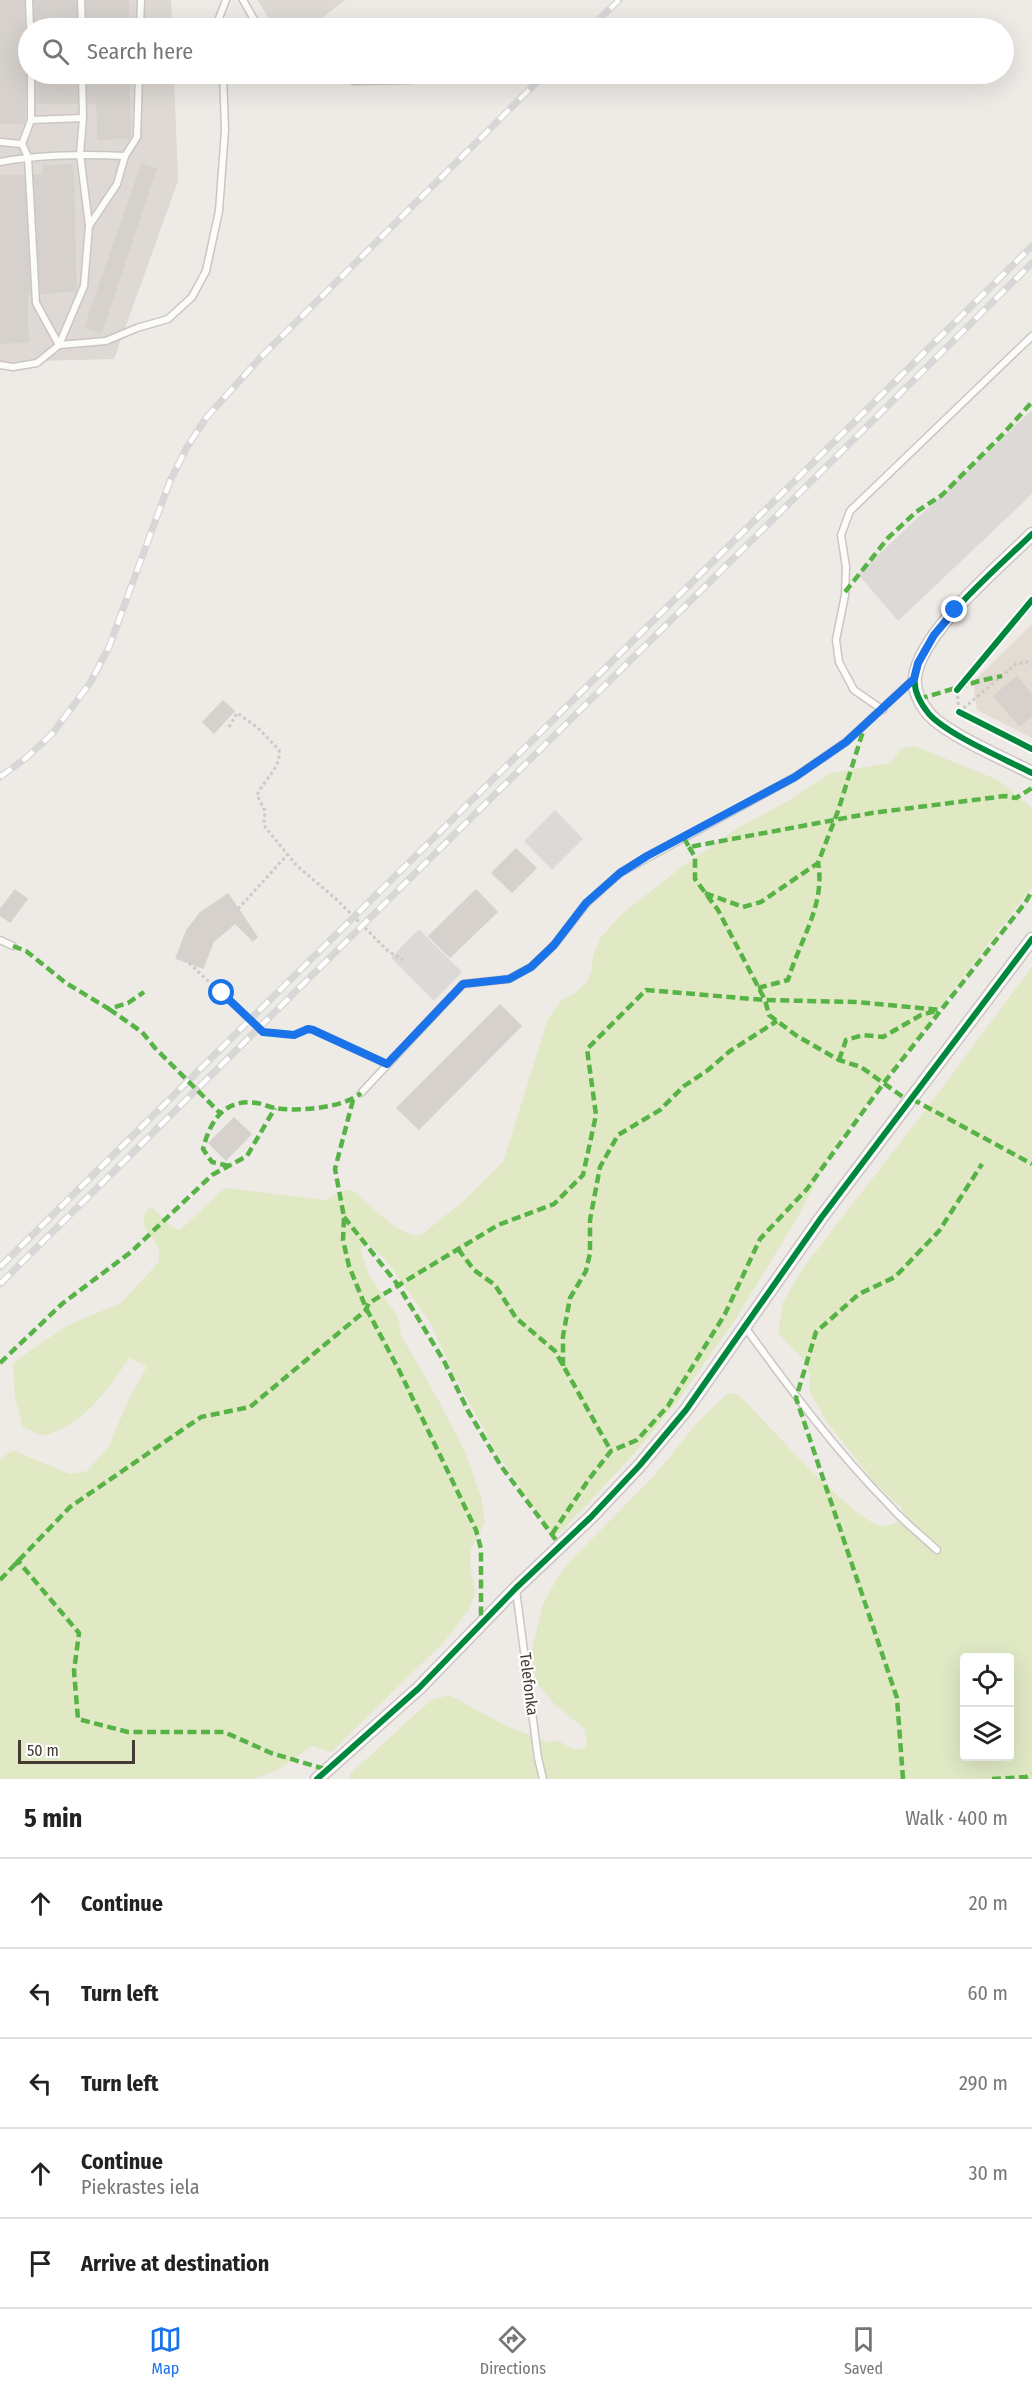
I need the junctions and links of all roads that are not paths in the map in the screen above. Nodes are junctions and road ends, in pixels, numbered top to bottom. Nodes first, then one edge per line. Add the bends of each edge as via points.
1 (29, 0) edge
2 (81, 0) edge
3 (141, 0) edge
4 (226, 0) edge
5 (243, 0) edge
6 (30, 18) edge
7 (82, 18) edge
8 (140, 18) edge
9 (219, 18) edge
10 (253, 18) edge
11 (31, 84) edge
12 (82, 84) edge
13 (139, 84) edge
14 (223, 84) edge
15 (83, 118) junction
16 (31, 120) junction
17 (0, 142) edge
18 (22, 144) junction
19 (80, 154) junction
20 (125, 156) junction
21 (27, 157) junction
22 (0, 162) edge
23 (89, 226) junction
24 (1032, 336) edge
25 (59, 345) junction
26 (0, 365) edge
27 (1032, 534) edge
28 (914, 679) junction
29 (883, 710) junction
30 (1032, 772) edge
31 (1032, 939) edge
32 (0, 940) edge
33 (13, 946) dead end
34 (361, 1093) dead end
35 (745, 1327) junction
36 (937, 1550) dead end
37 (516, 1588) junction
38 (317, 1779) edge
39 (543, 1779) edge

1 - 6 lane
2 - 7 lane
3 - 8 lane
4 - 9 lane
5 - 10 lane
11 - 16 lane
12 - 15 lane
13 - 20 lane via 137,137
14 - 25 lane via 225,130 219,211 206,272 192,297 168,319 106,341
15 - 16 lane
15 - 19 lane
16 - 18 lane
17 - 18 lane
18 - 21 lane
19 - 20 lane
19 - 21 lane
19 - 23 lane
20 - 23 lane via 117,184
21 - 22 lane
21 - 25 lane via 36,303
23 - 25 lane via 84,286
24 - 29 lane via 850,511 841,535 846,567 836,640 839,662 854,690
25 - 26 lane via 37,363 13,368
27 - 28 street via 934,635
28 - 29 lane
28 - 30 street via 919,699 946,728
29 - 34 lane via 846,742 795,777 620,873 586,903 554,945 531,967 509,979 463,984
31 - 35 street via 821,1218
32 - 33 lane
35 - 36 lane via 840,1452 891,1508
35 - 37 street via 686,1410 640,1465
37 - 38 street via 418,1688
37 - 39 lane, Telefonka

